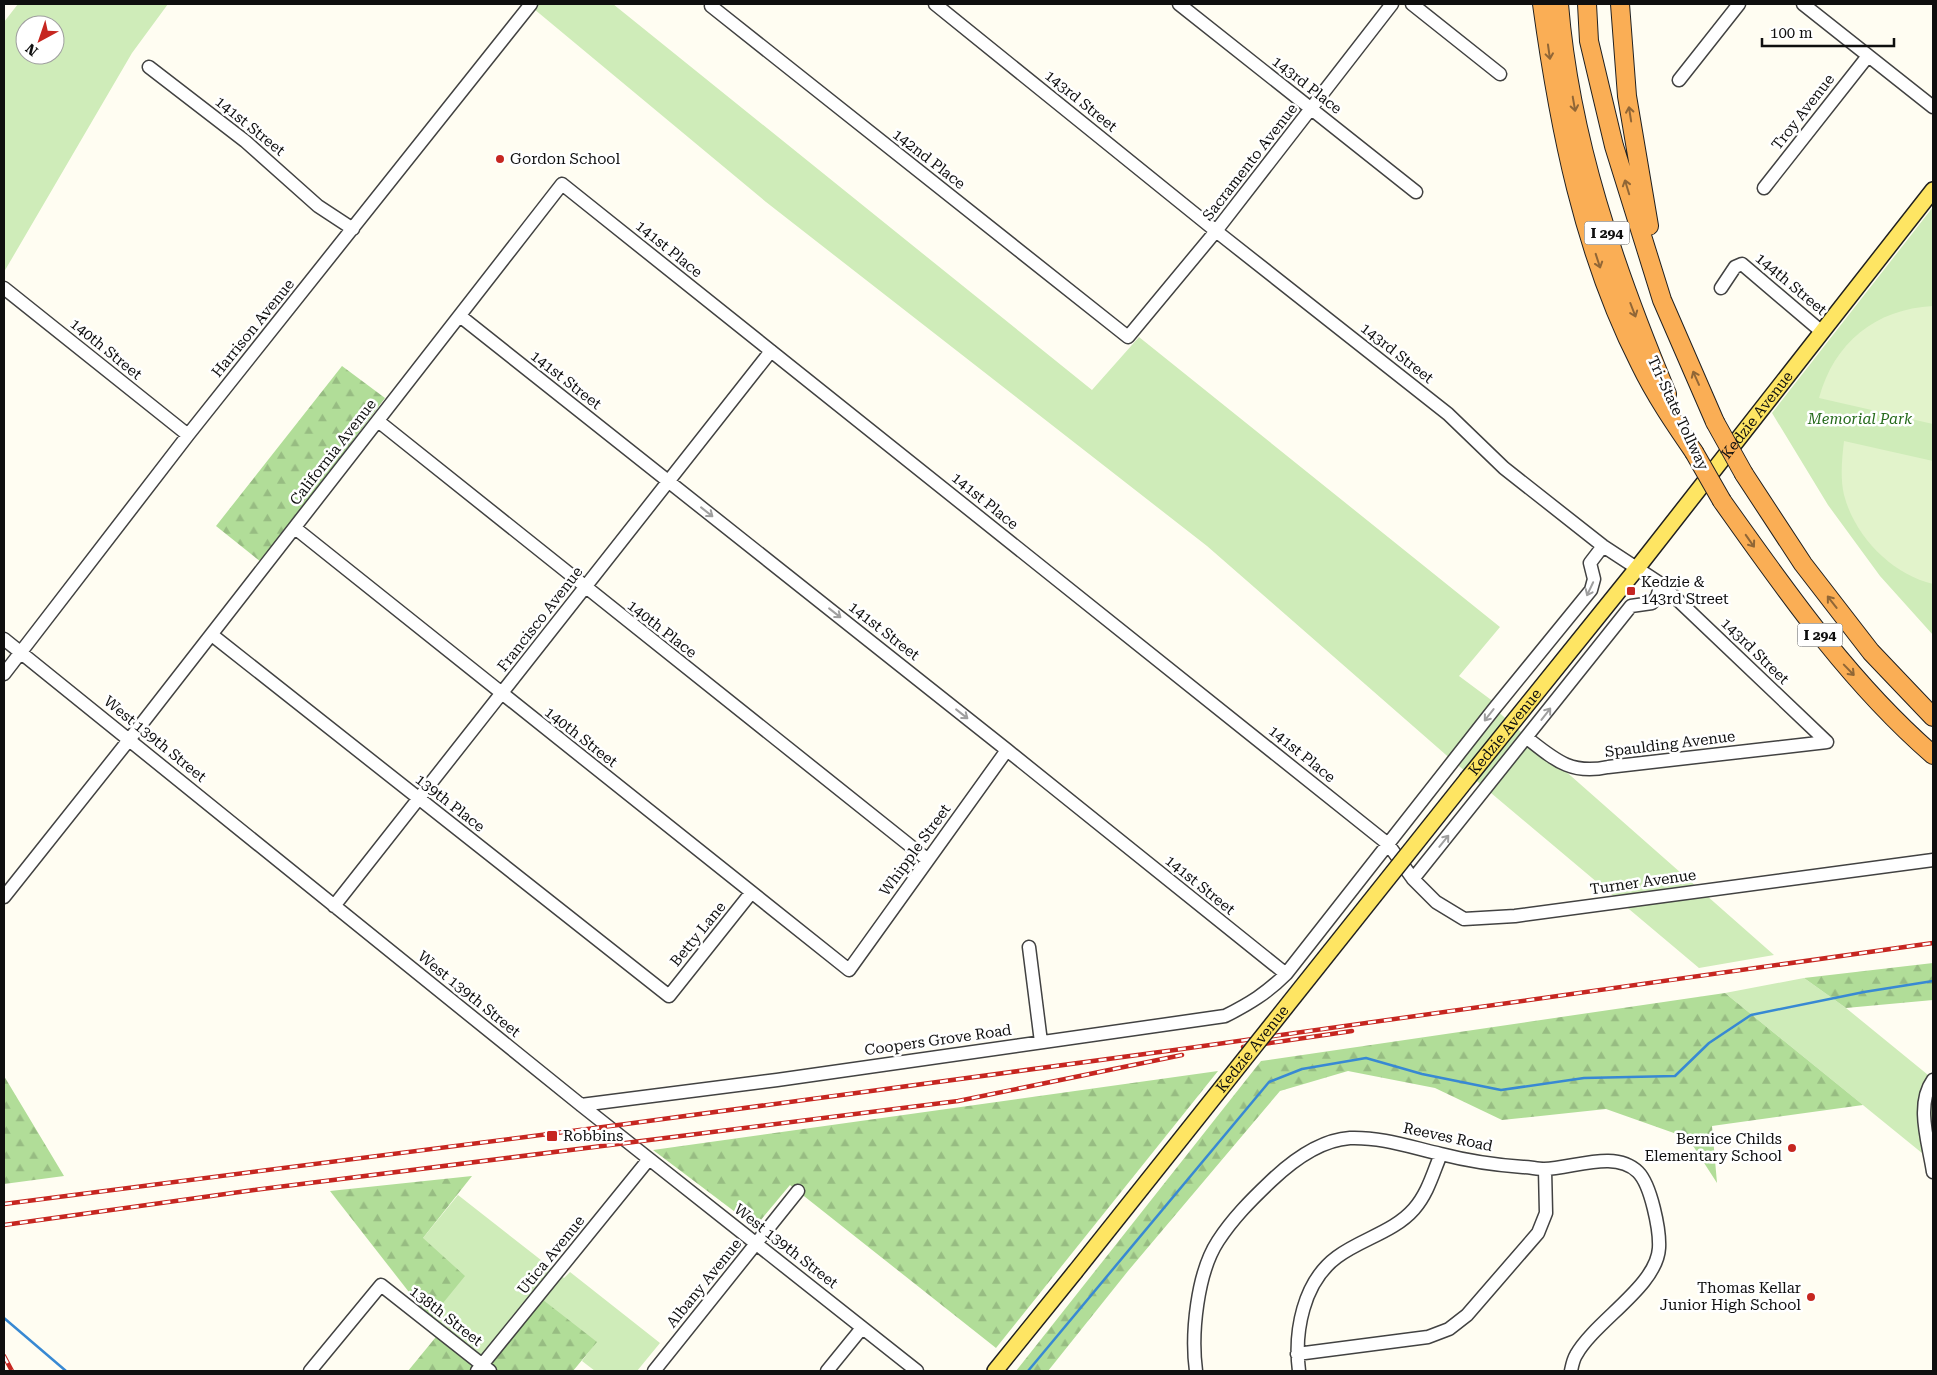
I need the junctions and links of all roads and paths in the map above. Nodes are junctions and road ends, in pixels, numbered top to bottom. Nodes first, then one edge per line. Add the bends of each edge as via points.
1 (531, 4) edge
2 (935, 4) edge
3 (1179, 4) edge
4 (1392, 4) edge
5 (1412, 4) edge
6 (1542, 4) edge
7 (1560, 4) edge
8 (1586, 4) edge
9 (1620, 4) edge
10 (1739, 4) edge
11 (1803, 4) edge
12 (712, 5) edge
13 (1868, 56) junction
14 (149, 67) dead end
15 (1500, 74) dead end
16 (1679, 80) dead end
17 (1933, 107) edge
18 (1312, 110) junction
19 (562, 184) joint
20 (1764, 188) dead end
21 (1933, 190) edge
22 (1416, 192) dead end
23 (353, 229) junction
24 (1216, 231) junction
25 (4, 288) edge
26 (1721, 288) dead end
27 (1662, 300) junction
28 (460, 316) junction
29 (1822, 332) junction
30 (1128, 337) joint
31 (771, 351) junction
32 (378, 421) junction
33 (188, 435) junction
34 (1694, 452) junction
35 (669, 481) junction
36 (295, 528) junction
37 (1603, 546) junction
38 (1638, 567) junction
39 (1660, 584) junction
40 (585, 589) junction
41 (212, 635) junction
42 (4, 638) edge
43 (20, 652) junction
44 (4, 674) edge
45 (501, 694) junction
46 (1933, 717) edge
47 (1527, 738) junction
48 (130, 740) junction
49 (1827, 742) joint
50 (1007, 750) junction
51 (1933, 755) edge
52 (420, 799) junction
53 (1388, 844) junction
54 (928, 860) junction
55 (1933, 860) edge
56 (1413, 879) junction
57 (751, 893) junction
58 (4, 897) edge
59 (334, 906) junction
60 (1030, 947) dead end
61 (849, 970) joint
62 (1286, 974) junction
63 (669, 996) joint
64 (1041, 1042) junction
65 (1933, 1080) edge
66 (581, 1105) junction
67 (1440, 1154) junction
68 (650, 1159) junction
69 (1545, 1169) junction
70 (1933, 1172) edge
71 (798, 1191) dead end
72 (756, 1243) junction
73 (862, 1328) junction
74 (1296, 1354) junction
75 (483, 1369) edge
76 (310, 1371) edge
77 (654, 1371) edge
78 (827, 1371) edge
79 (917, 1371) edge
80 (995, 1371) edge
81 (1196, 1371) edge
82 (1299, 1371) edge
83 (1571, 1371) edge

1 - 23 street, Harrison Avenue
2 - 24 street, 143rd Street
3 - 18 street, 143rd Place
4 - 18 street, Sacramento Avenue
5 - 15 street
6 -> 34 highway via 1554,93 1569,163 1600,267 1640,364
7 -> 34 highway, Tri-State Tollway / I 294 via 1580,142 1617,269
27 -> 8 highway, Tri-State Tollway / I 294 via 1614,146 1589,41
27 -> 9 highway via 1627,96
10 - 16 street
11 - 13 street
12 - 30 street, 142nd Place
13 - 17 street
13 - 20 street, Troy Avenue
14 - 23 street, 141st Street via 245,141 318,206
18 - 22 street, 143rd Place
18 - 24 street, Sacramento Avenue
19 - 28 street, California Avenue
19 - 31 street, 141st Place
21 - 29 main road, Kedzie Avenue
23 - 33 street, Harrison Avenue
24 - 30 street, Sacramento Avenue
24 - 37 street, 143rd Street via 1448,414 1504,468
25 - 33 street, 140th Street
26 - 29 street, 144th Street via 1735,267 1742,264
46 -> 27 highway, Tri-State Tollway / I 294, bridge via 1871,652 1802,564 1715,422
28 - 32 street, California Avenue
28 - 35 street, 141st Street
29 - 38 main road, Kedzie Avenue
31 - 35 street, Francisco Avenue
31 - 53 street, 141st Place
32 - 36 street, California Avenue
32 - 40 street, 140th Place
33 - 43 street, Harrison Avenue
34 -> 51 highway, Tri-State Tollway / I 294, bridge via 1722,501 1839,660
35 - 40 street, Francisco Avenue
35 -> 50 street, 141st Street
36 - 41 street, California Avenue
36 - 45 street, 140th Street
37 - 38 street, 143rd Street
37 -> 53 street, Coopers Grove Road via 1590,563 1594,579 1591,590
38 - 39 street, 143rd Street
38 - 80 main road, Kedzie Avenue, bridge
47 -> 39 street via 1631,606 1652,603
39 - 49 street, 143rd Street
40 - 45 street, Francisco Avenue
40 - 54 street, 140th Place
41 - 48 street, California Avenue
41 - 52 street, 139th Place
42 - 43 street, West 139th Street
43 - 44 street, Harrison Avenue
43 - 48 street, West 139th Street
45 - 52 street, Francisco Avenue
45 - 57 street, 140th Street
47 - 49 street, Spaulding Avenue via 1566,766 1592,770
56 -> 47 street
48 - 58 street, California Avenue
48 - 59 street, West 139th Street
50 - 54 street, Whipple Street
50 - 62 street, 141st Street
52 - 59 street, Francisco Avenue
52 - 63 street, 139th Place
53 - 56 street, Turner Avenue
53 - 62 street, Coopers Grove Road
54 - 61 street, Whipple Street
55 - 56 street, Turner Avenue via 1515,916 1464,919 1436,902
57 - 61 street, 140th Street
57 - 63 street, Betty Lane
59 - 66 street, West 139th Street
60 - 64 street
62 - 64 street, Coopers Grove Road via 1257,1000 1225,1016
64 - 66 street, Coopers Grove Road
65 - 70 street via 1924,1110
66 - 68 street, West 139th Street
67 - 69 street, Reeves Road via 1480,1163
67 - 74 street via 1426,1193 1413,1210 1396,1224 1336,1258 1316,1279 1301,1314
67 - 81 street, Reeves Road via 1380,1138 1348,1138 1318,1147 1287,1165 1243,1208 1217,1242 1206,1269 1194,1323
68 - 72 street, West 139th Street
68 - 75 street, Utica Avenue
69 - 74 street via 1546,1213 1538,1234 1467,1315 1428,1337
69 - 83 street, Reeves Road via 1605,1161 1622,1164 1638,1172 1649,1191 1659,1246 1657,1260 1648,1278 1609,1316 1575,1356
71 - 72 street, Albany Avenue
72 - 73 street, West 139th Street
72 - 77 street, Albany Avenue
73 - 78 street
73 - 79 street, West 139th Street
74 - 82 street
75 - 76 street, 138th Street via 381,1285

